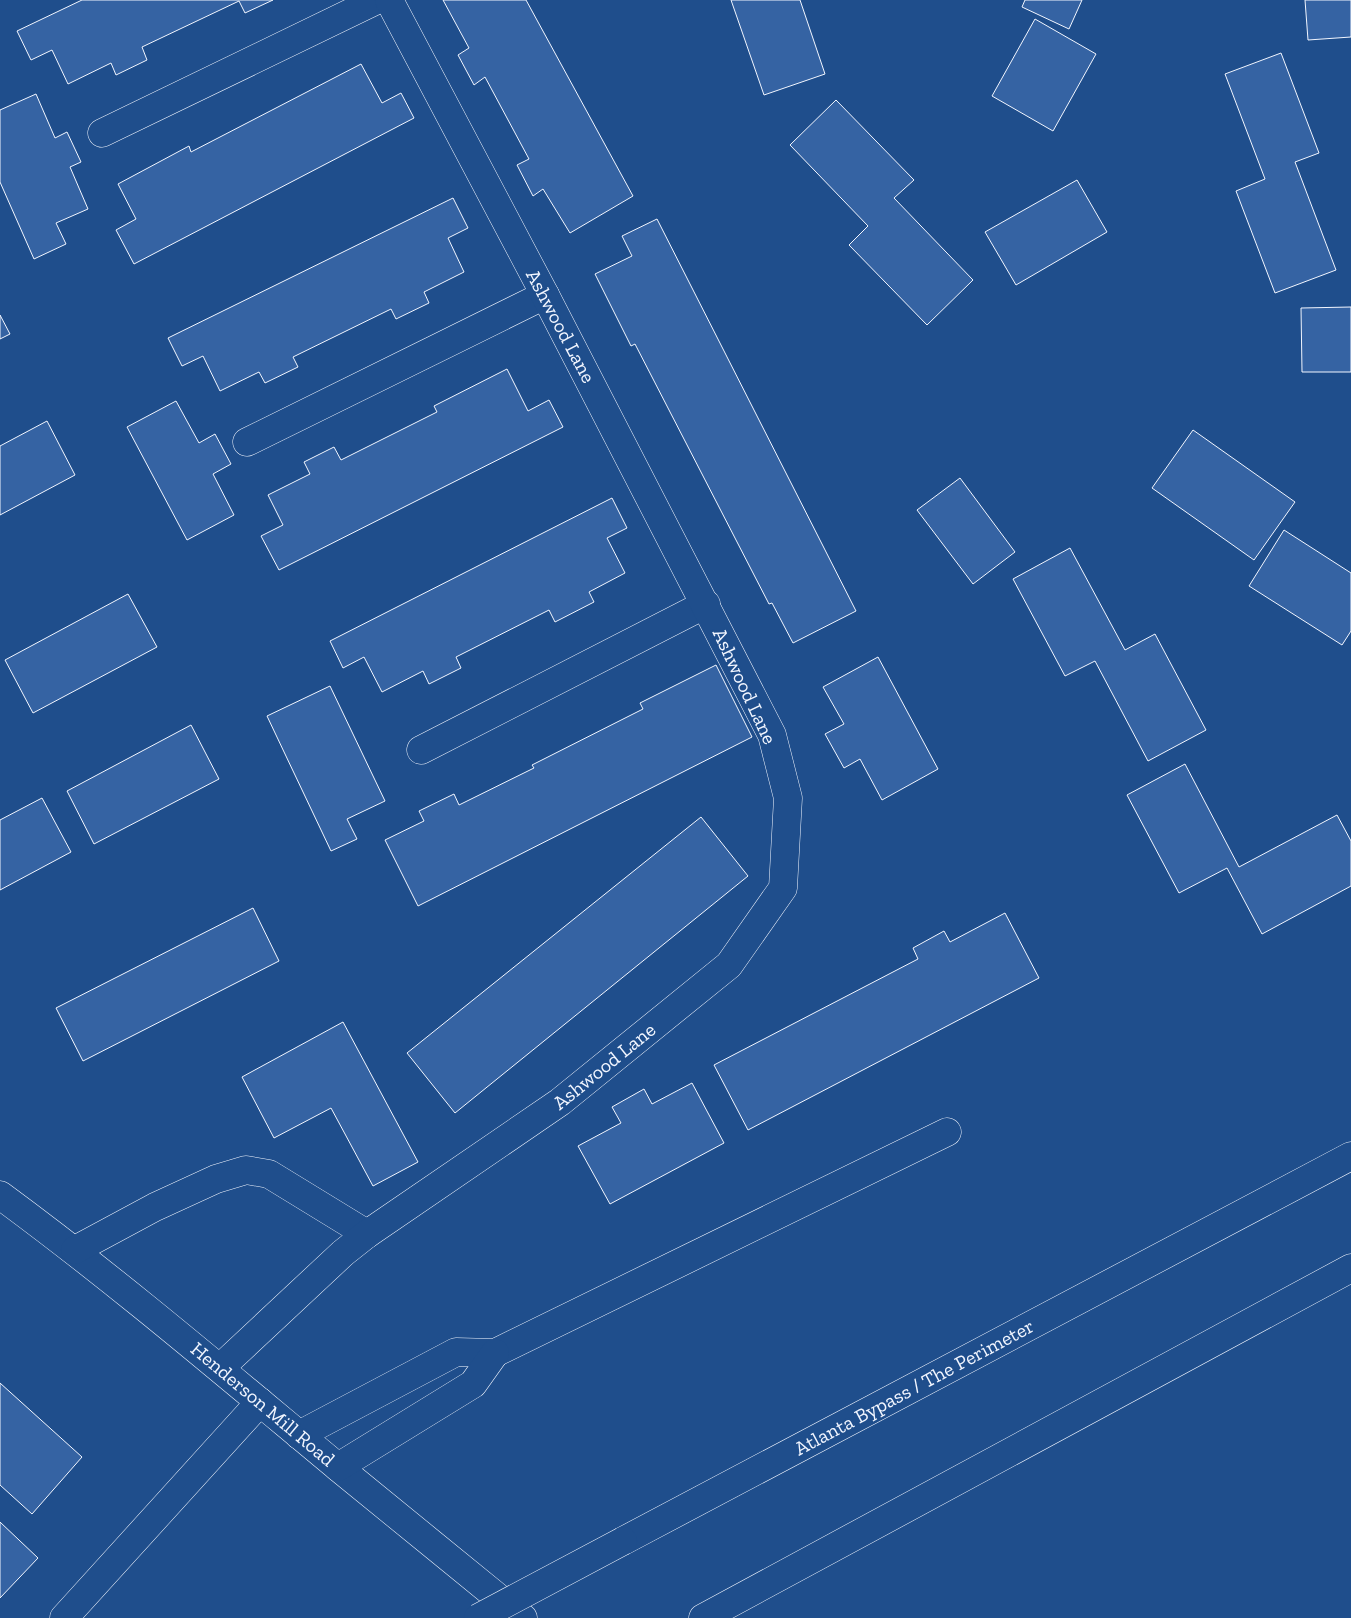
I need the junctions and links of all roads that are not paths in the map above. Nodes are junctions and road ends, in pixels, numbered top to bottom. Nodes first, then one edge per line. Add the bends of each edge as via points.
1 (377, 0) edge
2 (389, 0) edge
3 (102, 133) dead end
4 (545, 295) junction
5 (247, 442) dead end
6 (706, 604) junction
7 (421, 750) dead end
8 (947, 1132) dead end
9 (1351, 1156) edge
10 (0, 1195) edge
11 (367, 1234) junction
12 (75, 1250) junction
13 (1351, 1268) edge
14 (495, 1353) junction
15 (221, 1367) junction
16 (260, 1402) junction
17 (299, 1435) junction
18 (338, 1467) junction
19 (64, 1618) edge
20 (478, 1618) edge
21 (523, 1618) edge
22 (703, 1618) edge

1 - 3 main road
2 - 4 main road, Ashwood Lane
4 - 5 main road
4 - 6 main road, Ashwood Lane
6 - 7 main road
6 - 11 main road, Ashwood Lane via 772,735 788,798 783,888 729,965 560,1102
8 - 14 main road
9 - 20 main road, Atlanta Bypass / The Perimeter, bridge
10 - 12 main road, Henderson Mill Road
11 - 12 main road via 269,1174 246,1170 216,1179 164,1203
11 - 15 main road, Ashwood Lane
12 - 15 main road, Henderson Mill Road
13 - 22 main road
14 - 17 main road via 456,1352
14 - 18 main road via 473,1384
15 - 16 main road, Henderson Mill Road
16 - 17 main road, Henderson Mill Road
16 - 19 main road
17 - 18 main road, Henderson Mill Road
18 - 21 main road, Henderson Mill Road

